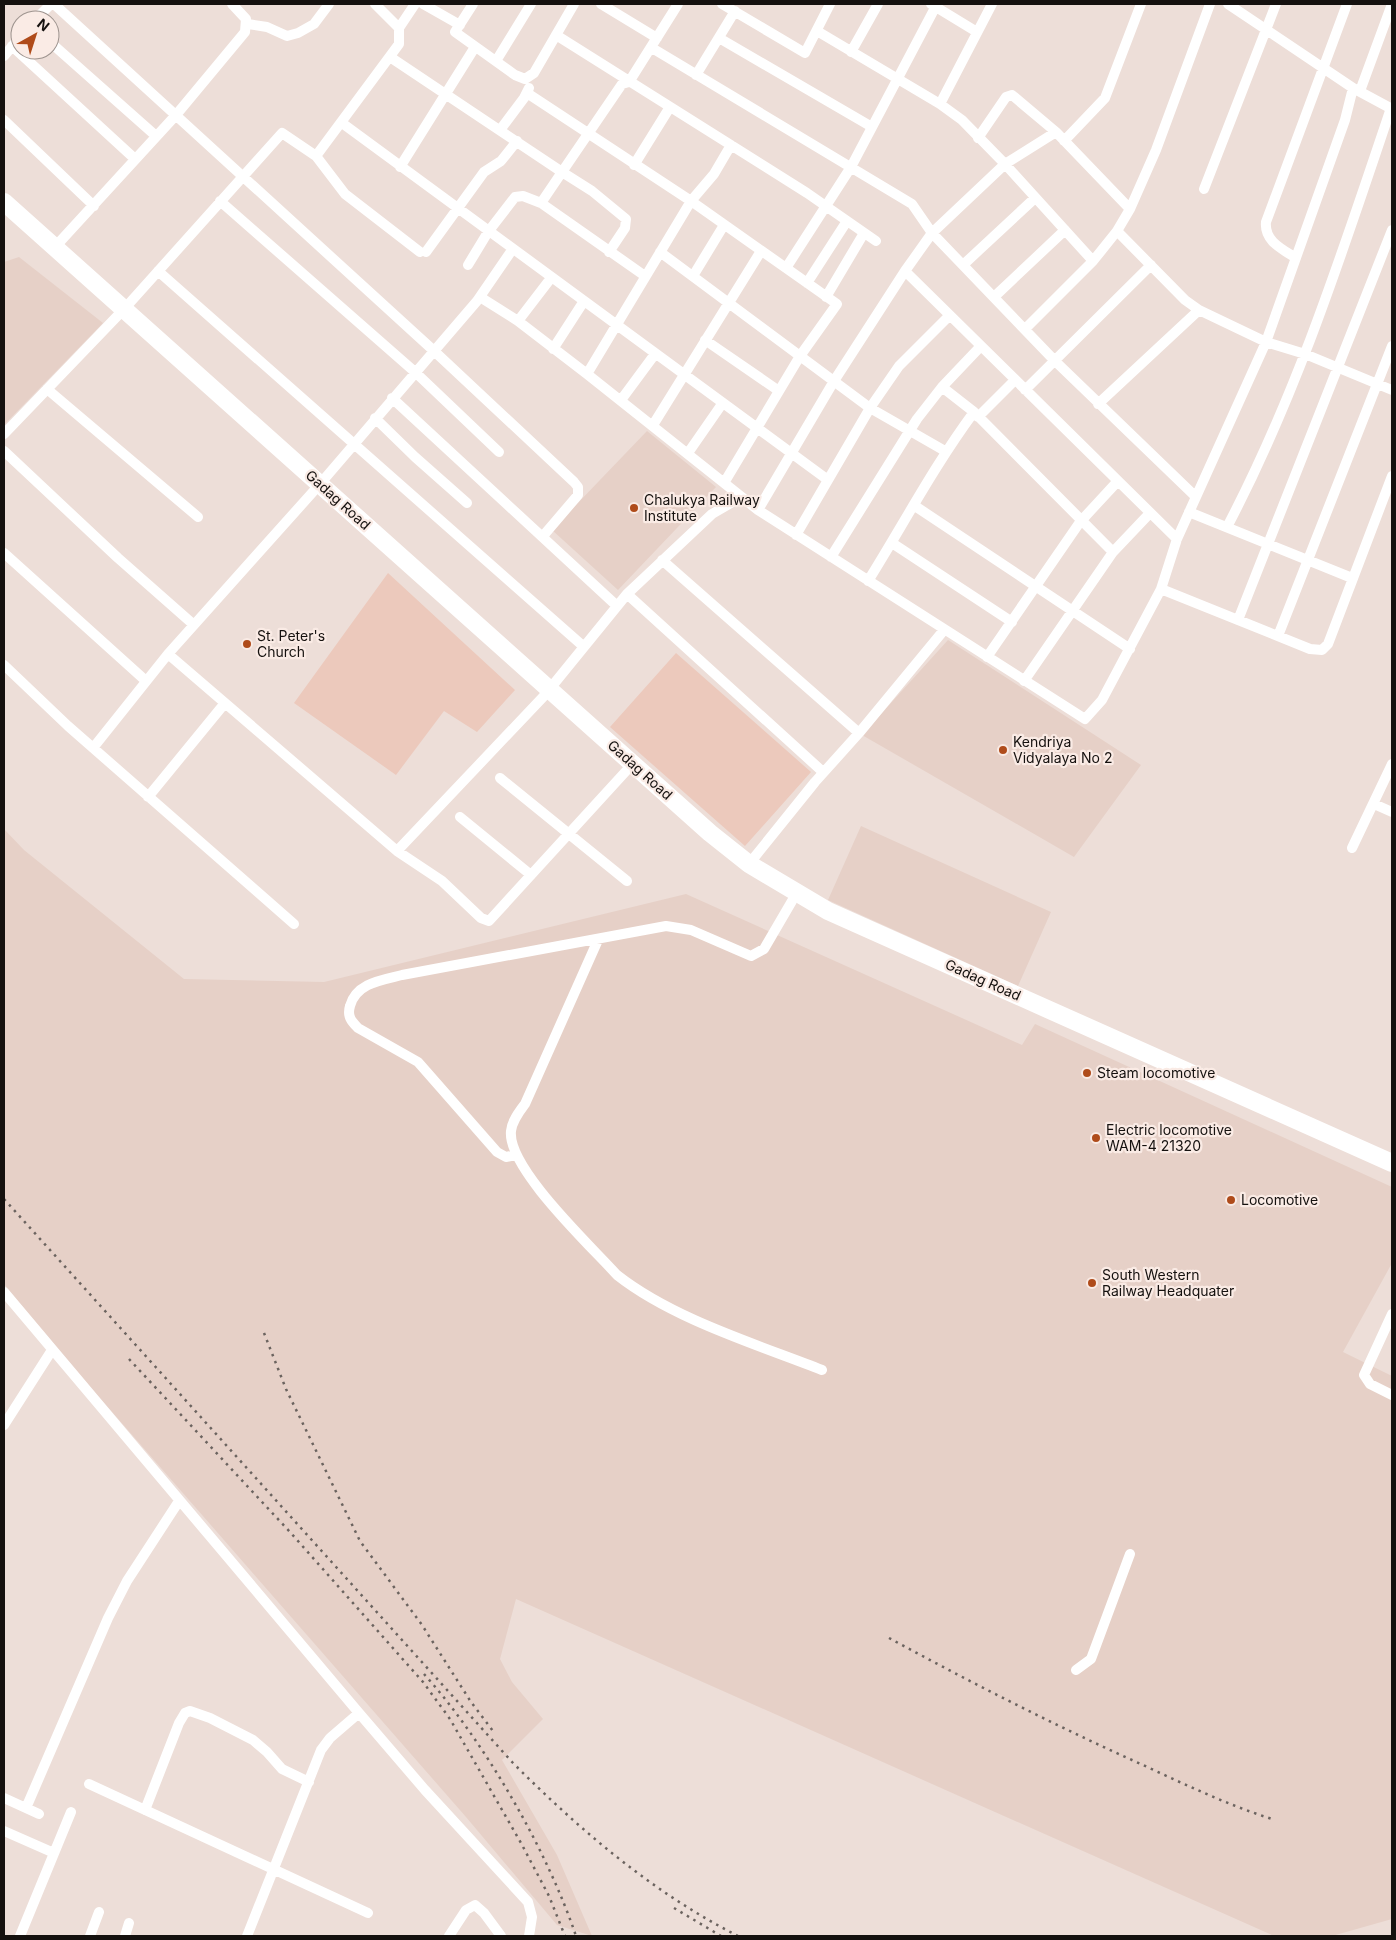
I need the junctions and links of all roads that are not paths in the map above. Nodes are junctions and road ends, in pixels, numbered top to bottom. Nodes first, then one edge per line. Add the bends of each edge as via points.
1 (52, 4) edge
2 (232, 4) edge
3 (329, 4) edge
4 (375, 4) edge
5 (414, 4) edge
6 (423, 4) edge
7 (473, 4) edge
8 (531, 4) edge
9 (574, 4) edge
10 (601, 4) edge
11 (678, 4) edge
12 (722, 4) edge
13 (830, 4) edge
14 (878, 4) edge
15 (992, 4) edge
16 (1141, 4) edge
17 (1210, 4) edge
18 (1228, 4) edge
19 (1276, 4) edge
20 (1347, 4) edge
21 (1392, 4) edge
22 (934, 5) edge
23 (735, 11) junction
24 (248, 24) junction
25 (460, 24) junction
26 (400, 28) junction
27 (1266, 30) junction
28 (817, 31) junction
29 (978, 32) junction
30 (556, 35) junction
31 (658, 38) junction
32 (719, 38) junction
33 (476, 47) junction
34 (652, 48) junction
35 (60, 51) edge
36 (851, 52) junction
37 (390, 57) junction
38 (27, 60) edge
39 (496, 61) junction
40 (1322, 67) junction
41 (696, 75) junction
42 (531, 77) junction
43 (897, 78) junction
44 (629, 82) junction
45 (1357, 89) junction
46 (527, 93) junction
47 (446, 94) junction
48 (940, 104) junction
49 (670, 107) junction
50 (1391, 108) edge
51 (176, 115) junction
52 (4, 120) edge
53 (342, 123) junction
54 (872, 127) junction
55 (500, 130) junction
56 (1056, 132) junction
57 (587, 133) junction
58 (156, 136) junction
59 (978, 138) junction
60 (517, 141) junction
61 (1064, 141) junction
62 (731, 145) junction
63 (316, 156) junction
64 (135, 159) junction
65 (1006, 164) junction
66 (634, 165) junction
67 (400, 167) junction
68 (851, 167) junction
69 (562, 172) junction
70 (242, 176) junction
71 (1204, 189) dead end
72 (1035, 198) junction
73 (220, 201) junction
74 (691, 201) junction
75 (4, 202) edge
76 (541, 203) junction
77 (94, 206) junction
78 (827, 207) junction
79 (1130, 209) junction
80 (458, 210) junction
81 (4, 214) edge
82 (847, 221) junction
83 (724, 224) junction
84 (1065, 230) junction
85 (1392, 230) edge
86 (1117, 231) junction
87 (488, 232) junction
88 (864, 233) junction
89 (932, 233) junction
90 (876, 241) dead end
91 (55, 247) junction
92 (512, 250) junction
93 (761, 251) junction
94 (609, 252) junction
95 (660, 252) junction
96 (1296, 258) junction
97 (1093, 261) junction
98 (468, 265) dead end
99 (964, 265) junction
100 (1151, 266) junction
101 (786, 268) junction
102 (158, 271) junction
103 (905, 271) junction
104 (645, 276) junction
105 (693, 276) junction
106 (551, 278) junction
107 (807, 283) junction
108 (480, 297) junction
109 (826, 297) junction
110 (994, 297) junction
111 (584, 301) junction
112 (727, 302) junction
113 (1199, 310) junction
114 (120, 312) junction
115 (949, 316) junction
116 (518, 321) junction
117 (618, 326) junction
118 (1025, 329) junction
119 (705, 340) junction
120 (1266, 342) junction
121 (1392, 346) edge
122 (980, 347) junction
123 (553, 349) junction
124 (433, 350) junction
125 (655, 354) junction
126 (1305, 354) junction
127 (800, 356) junction
128 (1055, 361) junction
129 (1338, 368) junction
130 (415, 372) junction
131 (587, 374) junction
132 (684, 376) junction
133 (1015, 380) junction
134 (834, 381) junction
135 (1378, 384) junction
136 (942, 387) junction
137 (46, 389) junction
138 (1025, 390) junction
139 (1392, 390) edge
140 (780, 391) junction
141 (392, 398) junction
142 (620, 400) junction
143 (722, 404) junction
144 (1098, 404) junction
145 (870, 408) junction
146 (976, 415) junction
147 (376, 418) junction
148 (653, 425) junction
149 (757, 429) junction
150 (909, 432) junction
151 (4, 434) edge
152 (353, 445) junction
153 (4, 451) edge
154 (945, 451) junction
155 (499, 452) dead end
156 (688, 453) junction
157 (791, 454) junction
158 (1392, 476) edge
159 (828, 480) junction
160 (1117, 482) junction
161 (724, 483) junction
162 (317, 487) junction
163 (742, 497) junction
164 (1196, 497) junction
165 (467, 503) dead end
166 (915, 506) junction
167 (758, 510) junction
168 (1189, 512) junction
169 (1150, 513) junction
170 (198, 517) dead end
171 (1080, 522) junction
172 (1227, 527) junction
173 (796, 535) junction
174 (543, 536) junction
175 (1177, 539) junction
176 (892, 543) junction
177 (1268, 544) junction
178 (1113, 552) junction
179 (4, 553) edge
180 (831, 557) junction
181 (662, 560) junction
182 (1308, 560) junction
183 (1352, 578) junction
184 (868, 581) junction
185 (1035, 587) junction
186 (1161, 589) junction
187 (627, 594) junction
188 (617, 606) junction
189 (1073, 612) junction
190 (1238, 620) junction
191 (1012, 622) junction
192 (194, 625) junction
193 (944, 630) junction
194 (1278, 636) junction
195 (583, 646) junction
196 (1130, 649) junction
197 (168, 654) junction
198 (987, 658) junction
199 (4, 665) edge
200 (146, 681) junction
201 (1024, 681) junction
202 (547, 693) junction
203 (225, 703) junction
204 (859, 733) junction
205 (94, 748) junction
206 (1392, 764) edge
207 (627, 770) junction
208 (824, 772) junction
209 (500, 778) dead end
210 (148, 797) junction
211 (1374, 804) junction
212 (1392, 812) edge
213 (460, 816) dead end
214 (568, 834) junction
215 (1352, 848) dead end
216 (397, 851) junction
217 (749, 864) junction
218 (531, 875) junction
219 (627, 881) dead end
220 (792, 902) junction
221 (294, 924) dead end
222 (598, 940) junction
223 (516, 1155) junction
224 (1392, 1163) edge
225 (1392, 1173) edge
226 (4, 1292) edge
227 (1392, 1314) edge
228 (52, 1350) junction
229 (822, 1370) dead end
230 (1392, 1395) edge
231 (4, 1424) edge
232 (179, 1501) junction
233 (1130, 1554) dead end
234 (1076, 1670) dead end
235 (359, 1713) junction
236 (310, 1782) junction
237 (89, 1784) dead end
238 (4, 1798) edge
239 (26, 1808) junction
240 (146, 1810) junction
241 (71, 1812) dead end
242 (39, 1814) dead end
243 (4, 1831) edge
244 (54, 1854) junction
245 (272, 1868) junction
246 (99, 1912) dead end
247 (368, 1914) dead end
248 (129, 1923) dead end
249 (452, 1935) edge
250 (20, 1936) edge
251 (90, 1936) edge
252 (124, 1936) edge
253 (247, 1936) edge
254 (501, 1936) edge
255 (529, 1936) edge

1 - 51 street
2 - 24 street
3 - 24 street via 314,24 287,36 267,27
4 - 26 street
5 - 26 street
6 - 25 street
7 - 25 street
8 - 39 street
9 - 30 street
10 - 31 street
11 - 31 street
12 - 23 street
13 - 28 street
14 - 36 street
15 - 29 street
16 - 61 street via 1106,98
17 - 79 street via 1156,150
18 - 27 street
19 - 27 street
20 - 40 street
21 - 45 street
22 - 29 street
22 - 43 street
23 - 28 street via 805,53
23 - 32 street
24 - 51 street via 245,32
25 - 33 street via 455,32
26 - 37 street via 399,44
27 - 40 street
27 - 71 street
28 - 36 street
29 - 48 street
30 - 42 street
30 - 44 street
31 - 34 street
32 - 41 street
32 - 54 street
33 - 39 street
33 - 47 street
34 - 41 street
34 - 44 street
35 - 58 street
36 - 43 street
37 - 47 street
37 - 53 street
38 - 64 street
39 - 42 street via 521,78
40 - 45 street
40 - 96 street via 1266,222 1269,238
41 - 68 street
42 - 46 street
43 - 48 street
43 - 54 street
44 - 49 street
44 - 57 street via 622,84
45 - 50 street
45 - 96 street
46 - 55 street
46 - 57 street
47 - 55 street
47 - 67 street
48 - 59 street via 962,120
49 - 62 street
49 - 66 street
50 - 126 street
51 - 58 street
51 - 70 street
52 - 77 street
53 - 63 street
53 - 67 street
54 - 68 street
55 - 60 street
56 - 59 street via 1012,95 1006,97
56 - 61 street
56 - 65 street
57 - 66 street
57 - 69 street
58 - 64 street
59 - 65 street
60 - 69 street
60 - 80 street via 501,161 484,172
61 - 79 street
62 - 74 street via 714,174
62 - 78 street
63 - 70 street via 282,133
63 - 80 street via 345,194 423,252
64 - 77 street
65 - 72 street
65 - 89 street
66 - 74 street
67 - 80 street
68 - 78 street
68 - 89 street via 912,204
69 - 76 street
69 - 94 street via 626,219 625,228
70 - 73 street
70 - 124 street
72 - 84 street
72 - 99 street
73 - 102 street
73 - 130 street
74 - 83 street
74 - 95 street
75 - 91 highway, Gadag Road
76 - 87 street via 523,196 515,197
76 - 94 street
77 - 91 street
78 - 82 street
78 - 101 street
79 - 86 street
80 - 87 street
81 - 114 highway, Gadag Road
82 - 88 street
82 - 107 street
83 - 93 street
83 - 105 street
84 - 97 street
84 - 110 street
85 - 129 street
86 - 97 street
86 - 100 street
87 - 92 street
87 - 98 street
88 - 90 street
88 - 109 street
89 - 99 street
89 - 103 street
91 - 114 highway, Gadag Road
92 - 106 street
92 - 108 street
93 - 101 street
93 - 112 street
94 - 104 street
95 - 104 street
95 - 105 street
96 - 120 street
97 - 118 street
99 - 110 street
100 - 113 street
100 - 128 street
101 - 107 street
102 - 114 street
102 - 152 street
103 - 115 street
103 - 134 street
104 - 117 street
105 - 112 street
106 - 111 street
106 - 116 street
107 - 109 street
108 - 116 street
108 - 124 street
109 - 127 street via 837,304
110 - 118 street
111 - 117 street
111 - 123 street
112 - 119 street
112 - 127 street
113 - 120 street
113 - 144 street
114 - 137 street
114 - 162 highway, Gadag Road
115 - 122 street
115 - 145 street via 899,366
116 - 123 street
117 - 125 street
117 - 131 street
118 - 128 street
119 - 132 street
119 - 140 street
120 - 126 street
120 - 164 street
121 - 135 street
122 - 133 street
122 - 136 street
123 - 131 street
124 - 130 street
124 - 174 street via 578,487 574,501
125 - 132 street
125 - 142 street
126 - 129 street
126 - 172 street via 1258,469
127 - 134 street
127 - 140 street
128 - 138 street
128 - 144 street
129 - 135 street
129 - 177 street
130 - 141 street
130 - 155 street
131 - 142 street
132 - 143 street
132 - 148 street
133 - 138 street
133 - 146 street
134 - 145 street
134 - 157 street
135 - 139 street
135 - 182 street
136 - 146 street
136 - 150 street
137 - 151 street
137 - 170 street
138 - 160 street
140 - 149 street
141 - 147 street
141 - 174 street
142 - 148 street
143 - 149 street
143 - 156 street
144 - 164 street
145 - 150 street
145 - 159 street
146 - 154 street
146 - 171 street
147 - 152 street
147 - 165 street via 414,457
148 - 156 street
149 - 157 street
149 - 161 street
150 - 154 street
150 - 180 street
152 - 162 street
152 - 195 street
153 - 192 street
154 - 166 street
156 - 161 street
157 - 159 street
157 - 167 street
158 - 183 street
159 - 173 street
160 - 169 street
160 - 171 street
161 - 163 street
162 - 192 street
162 - 202 highway, Gadag Road
163 - 167 street
163 - 181 street via 712,514
164 - 168 street
166 - 176 street
166 - 185 street
167 - 173 street
168 - 172 street
168 - 175 street
169 - 175 street
169 - 178 street
171 - 178 street
171 - 185 street
172 - 177 street
173 - 180 street
174 - 188 street
175 - 186 street
176 - 184 street
176 - 191 street
177 - 182 street
177 - 190 street
178 - 189 street
179 - 200 street
180 - 184 street
181 - 187 street
181 - 204 street
182 - 183 street
182 - 194 street
183 - 194 street via 1328,644 1322,650 1310,649
184 - 193 street
185 - 189 street
185 - 191 street
186 - 190 street
186 - 196 street
187 - 188 street
187 - 208 street
188 - 195 street
189 - 196 street
189 - 201 street
190 - 194 street
191 - 198 street
192 - 197 street
193 - 198 street
193 - 204 street
195 - 202 street
196 - 201 street via 1102,700 1084,719
197 - 200 street
197 - 203 street
198 - 201 street
199 - 205 street
200 - 205 street
202 - 207 highway, Gadag Road
202 - 216 street
202 - 217 highway, Gadag Road
203 - 210 street
203 - 216 street
204 - 208 street
205 - 210 street
206 - 211 street
207 - 214 street
207 - 220 highway, Gadag Road via 711,845
208 - 217 street
209 - 214 street
210 - 221 street
211 - 212 street
211 - 215 street
213 - 218 street
214 - 218 street
214 - 219 street
216 - 218 street via 442,881 485,920 494,917
217 - 224 highway, Gadag Road via 828,911
220 - 222 street via 764,949 751,956 679,926
220 - 225 highway, Gadag Road
222 - 223 street via 525,1104 511,1128
222 - 223 street via 402,975 367,985 352,999 349,1016 358,1028 418,1062 497,1152 506,1157
223 - 229 street via 540,1192 631,1286 703,1323
226 - 228 street
227 - 230 street via 1364,1375 1370,1384
228 - 231 street
228 - 232 street
232 - 235 street
232 - 239 street via 127,1581 108,1618
233 - 234 street via 1091,1659
235 - 236 street via 321,1750
235 - 255 street via 528,1902 532,1917
236 - 240 street via 282,1769 253,1740 190,1710 179,1723
236 - 245 street
237 - 240 street
238 - 239 street
239 - 242 street
240 - 245 street
241 - 244 street
243 - 244 street
244 - 250 street
245 - 247 street
245 - 253 street
246 - 251 street
248 - 252 street
249 - 254 street via 466,1910 475,1905

